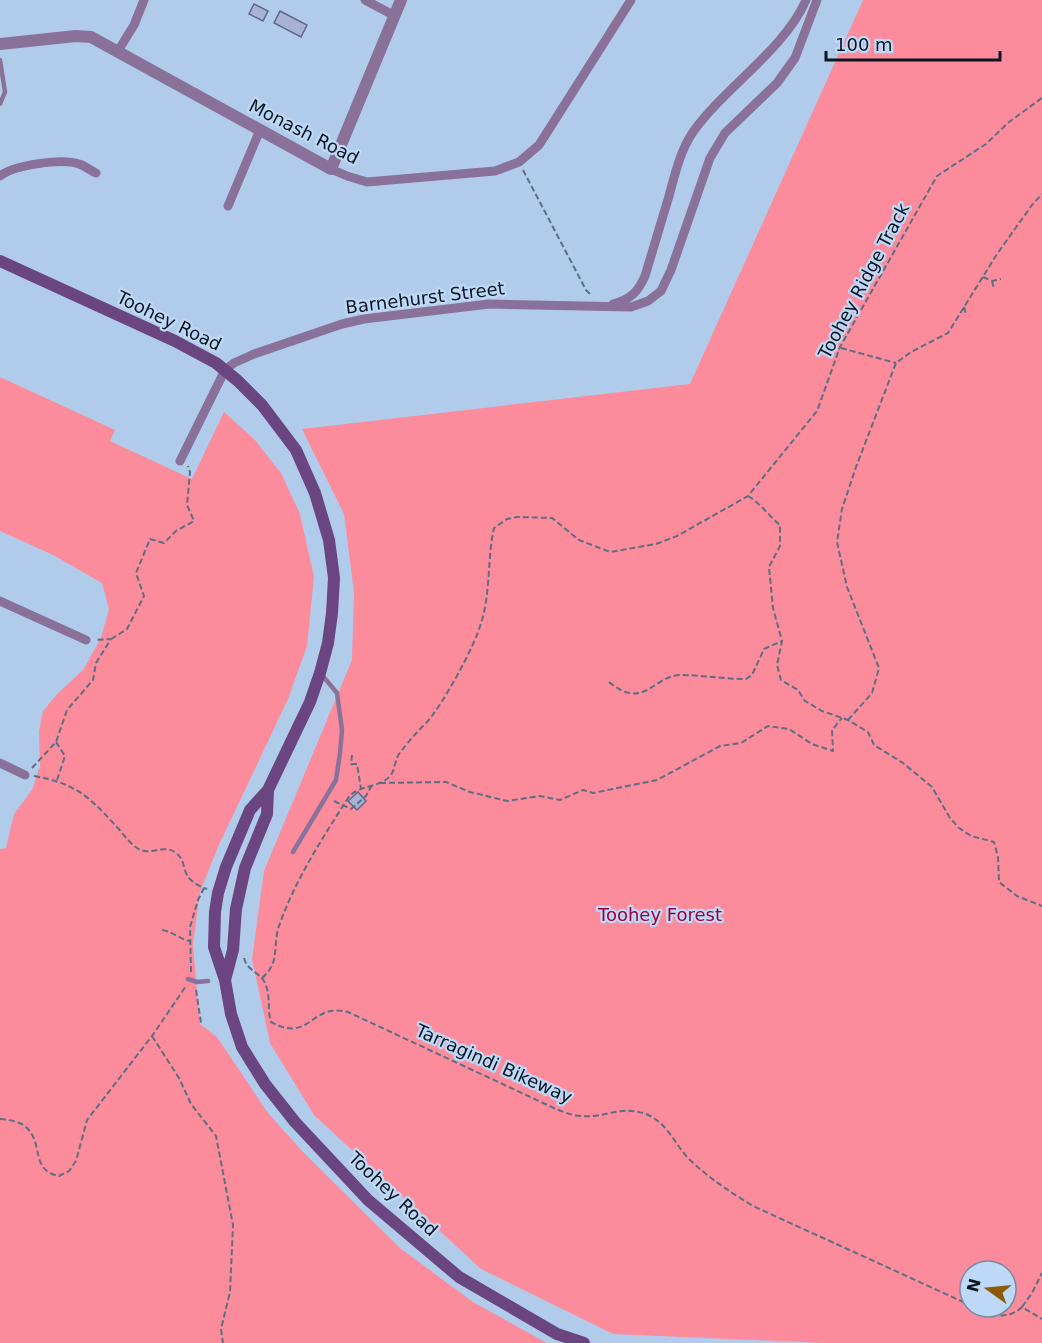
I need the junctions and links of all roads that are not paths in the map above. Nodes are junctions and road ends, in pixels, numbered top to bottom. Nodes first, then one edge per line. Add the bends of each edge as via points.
1 (144, 0) edge
2 (365, 0) edge
3 (401, 0) edge
4 (632, 0) edge
5 (806, 0) edge
6 (817, 0) edge
7 (395, 16) junction
8 (0, 44) edge
9 (118, 51) junction
10 (0, 60) edge
11 (0, 104) edge
12 (260, 130) junction
13 (332, 169) junction
14 (96, 173) dead end
15 (0, 176) edge
16 (228, 207) dead end
17 (0, 261) edge
18 (602, 307) junction
19 (225, 370) junction
20 (181, 458) road end
21 (0, 601) edge
22 (86, 640) road end
23 (320, 673) junction
24 (0, 763) edge
25 (25, 775) road end
26 (268, 790) junction
27 (293, 852) dead end
28 (188, 979) road end
29 (225, 980) junction
30 (208, 981) dead end
31 (584, 1343) edge

1 - 9 street
2 - 7 street
3 - 7 street
4 - 13 street, Monash Road via 539,145 519,162 495,171 367,182
5 - 18 street, Barnehurst Street via 782,37 722,97 693,133 680,157 638,291 627,300
6 - 18 street, Barnehurst Street via 795,58 777,83 725,133 710,158 661,291 631,307
7 - 13 street
8 - 9 street, Monash Road via 76,36 91,37
9 - 12 street, Monash Road
10 - 11 lane via 4,92
12 - 13 street, Monash Road
12 - 16 street
14 - 15 street via 67,162 12,168
17 - 19 main road, Toohey Road via 198,352
18 - 19 street, Barnehurst Street via 489,304 364,319 254,354
19 - 20 street
19 - 23 main road, Toohey Road via 262,405 296,450 315,493 329,540 334,578 328,643
21 - 22 street
23 - 26 main road, Toohey Road
23 - 27 lane via 337,693 342,730 336,780
24 - 25 street
26 - 29 main road, Toohey Road via 267,814 245,868
26 - 29 main road, Toohey Road via 250,810 218,892 214,947
28 - 30 lane
29 - 31 main road, Toohey Road via 242,1047 265,1084 368,1200 459,1277 557,1334

